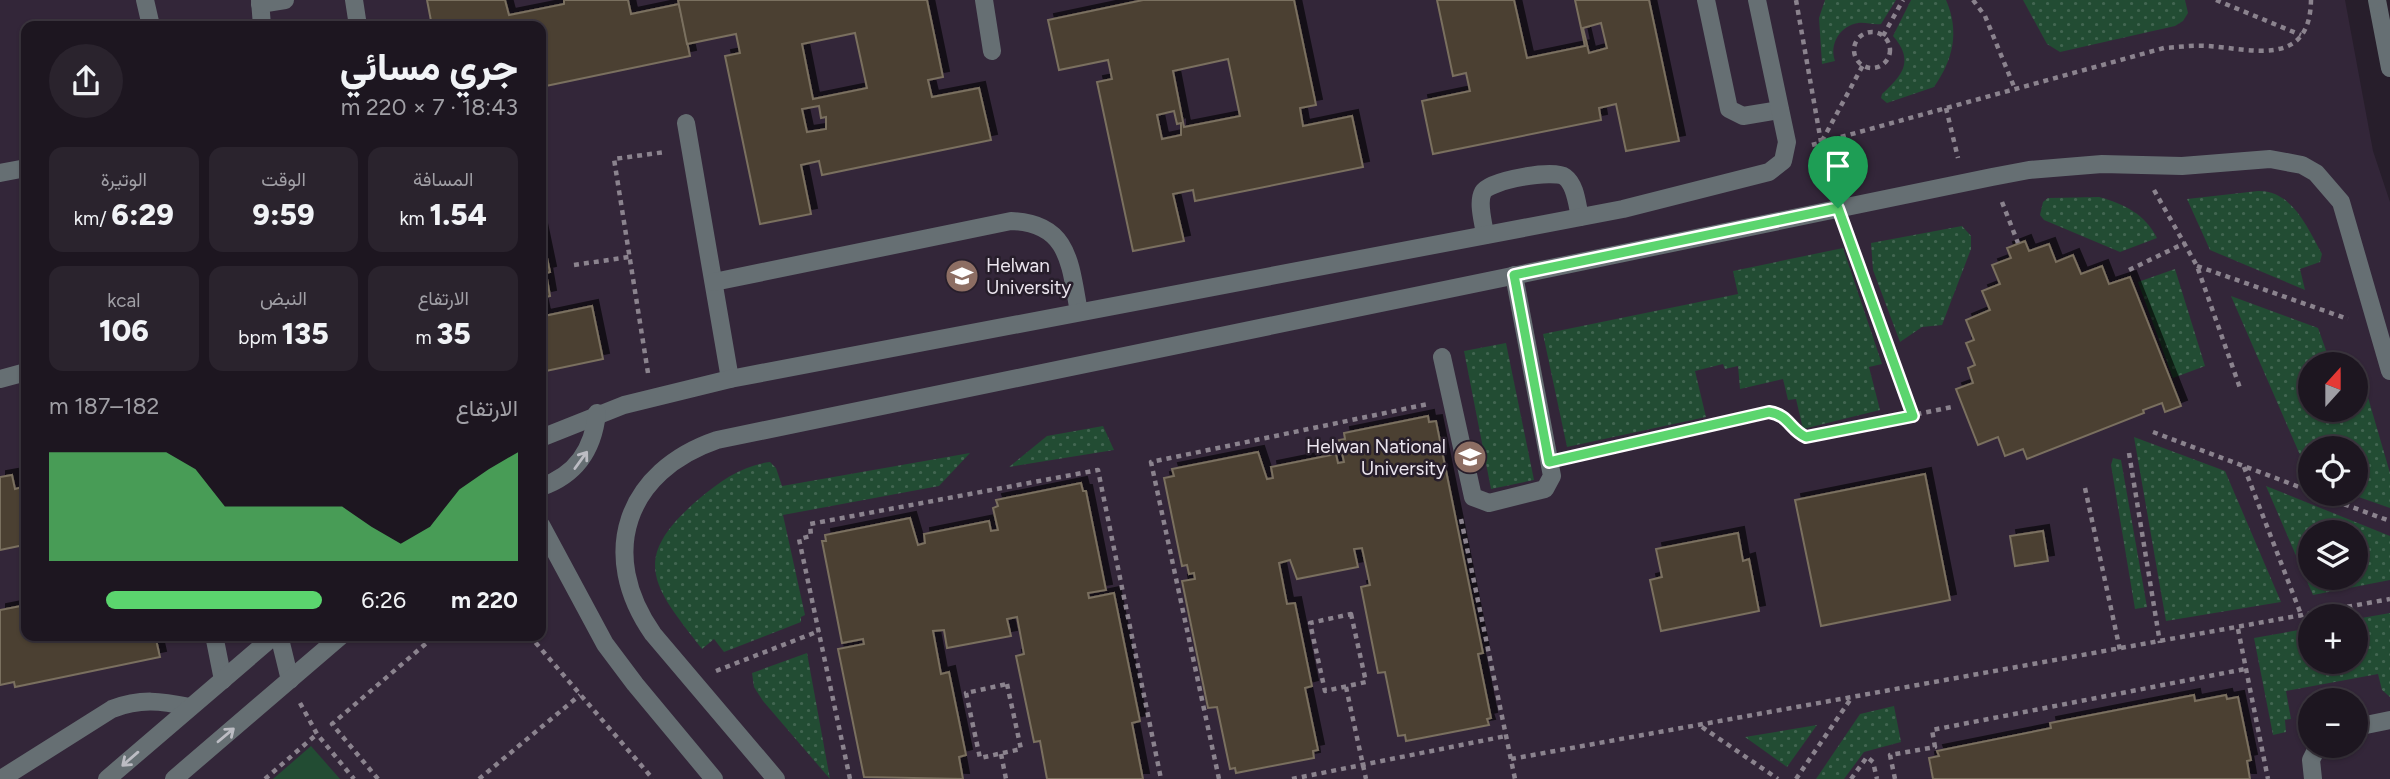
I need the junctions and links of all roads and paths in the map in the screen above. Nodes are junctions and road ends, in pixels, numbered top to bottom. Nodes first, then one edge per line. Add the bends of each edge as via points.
1 (145, 0) edge
2 (285, 0) edge
3 (354, 0) edge
4 (984, 0) edge
5 (1706, 0) edge
6 (1757, 0) edge
7 (1796, 0) edge
8 (1903, 0) edge
9 (1973, 0) edge
10 (2216, 0) edge
11 (2311, 0) edge
12 (2377, 0) edge
13 (260, 2) edge
14 (150, 21) edge
15 (262, 21) edge
16 (357, 21) edge
17 (2301, 34) junction
18 (1884, 36) junction
19 (992, 51) dead end
20 (1863, 65) junction
21 (2390, 68) edge
22 (2015, 89) junction
23 (1946, 108) junction
24 (1780, 110) junction
25 (685, 123) dead end
26 (1821, 142) junction
27 (690, 148) junction
28 (1787, 152) junction
29 (2139, 165) junction
30 (21, 169) edge
31 (0, 173) edge
32 (1963, 183) junction
33 (1838, 208) junction
34 (2007, 216) dead end
35 (1580, 217) junction
36 (1485, 235) junction
37 (2018, 243) dead end
38 (2185, 243) junction
39 (629, 257) junction
40 (574, 265) dead end
41 (2197, 266) junction
42 (2129, 270) dead end
43 (1514, 275) junction
44 (713, 282) junction
45 (1079, 312) junction
46 (2378, 330) junction
47 (1442, 357) dead end
48 (2390, 372) edge
49 (21, 373) edge
50 (0, 379) edge
51 (730, 379) junction
52 (2240, 387) dead end
53 (652, 397) junction
54 (1451, 399) junction
55 (1952, 407) dead end
56 (597, 414) junction
57 (1913, 416) junction
58 (2152, 432) dead end
59 (546, 436) edge
60 (2129, 453) dead end
61 (1549, 462) junction
62 (2244, 467) junction
63 (546, 485) edge
64 (2298, 487) edge
65 (2085, 488) dead end
66 (2349, 506) edge
67 (1459, 509) dead end
68 (2390, 521) edge
69 (546, 534) edge
70 (2390, 598) edge
71 (2362, 604) edge
72 (2298, 607) edge
73 (2298, 618) edge
74 (2238, 628) junction
75 (819, 631) junction
76 (215, 641) edge
77 (270, 641) edge
78 (279, 641) edge
79 (335, 641) edge
80 (429, 641) edge
81 (534, 641) edge
82 (2160, 643) junction
83 (2120, 650) junction
84 (2245, 669) junction
85 (223, 680) junction
86 (290, 680) junction
87 (692, 680) junction
88 (1346, 687) junction
89 (580, 695) junction
90 (1850, 700) junction
91 (190, 707) junction
92 (2390, 720) edge
93 (2368, 725) edge
94 (1702, 727) junction
95 (317, 734) junction
96 (1506, 736) junction
97 (1001, 754) junction
98 (2312, 758) edge
99 (1511, 760) junction
100 (1364, 766) junction
101 (1, 779) edge
102 (107, 779) edge
103 (174, 779) edge
104 (265, 779) edge
105 (354, 779) edge
106 (378, 779) edge
107 (479, 779) edge
108 (653, 779) edge
109 (714, 779) edge
110 (776, 779) edge
111 (850, 779) edge
112 (1006, 779) edge
113 (1161, 779) edge
114 (1219, 779) edge
115 (1292, 779) edge
116 (1366, 779) edge
117 (1515, 779) edge
118 (1778, 779) edge
119 (1796, 779) edge
120 (1851, 779) edge
121 (1877, 779) edge
122 (1895, 779) edge
123 (2268, 779) edge
124 (2313, 779) edge

1 - 14 street
2 - 13 street
3 - 16 street
4 - 19 street
5 - 24 street via 1729,109 1743,116
6 - 24 street
7 - 26 path
8 - 18 path
9 - 22 path via 1985,16
10 - 17 path
11 - 17 path via 2308,23
12 - 21 street
13 - 15 street
17 - 22 path via 2278,51 2164,48
18 - 20 path via 1887,60 1880,66
18 - 20 path via 1867,32 1860,36 1854,52
20 - 26 path
22 - 23 path
23 - 26 path
23 - 32 path
24 - 28 street
25 - 27 street
26 - 28 path
27 - 39 path via 614,159
27 - 44 street
28 - 35 street via 1769,172
29 - 32 street via 2065,166
29 - 38 path
29 - 46 street via 2270,159 2316,173 2341,202
30 - 31 street
32 - 33 street
33 - 43 street
33 - 57 path
34 - 37 path
35 - 36 street
35 - 36 street via 1572,183 1551,173 1486,188 1481,199
36 - 45 street
38 - 41 path
38 - 42 path
39 - 40 path
39 - 53 path
41 - 46 path
41 - 52 path
43 - 61 street
43 - 87 street via 694,448 673,460 640,496 630,518 625,555 629,591 639,614
44 - 45 street via 1023,221 1045,229 1063,245
44 - 51 street
45 - 51 street
46 - 48 street
47 - 54 street
49 - 50 street
51 - 53 street
53 - 56 street
54 - 61 street via 1470,492 1478,501 1489,503 1545,489 1551,481
54 - 114 path via 1151,462
55 - 57 path
56 - 59 street
63 -> 56 street via 582,460
57 - 61 path via 1806,437 1788,419 1769,412
58 - 62 path
60 - 82 path
62 - 64 path
62 - 72 path
65 - 83 path
66 - 68 path
67 - 96 path
69 - 109 street via 606,644
70 - 71 path
73 - 74 path
74 - 82 path
74 - 84 path
75 - 87 path
75 - 111 path
75 - 113 path via 799,538 811,536 810,524 1098,470
76 - 85 street
77 - 85 street
78 - 86 street
79 - 86 street
80 - 106 path via 332,724
81 - 89 path
82 - 83 path
83 - 90 path
84 - 122 path via 1932,730 1935,747 1891,755
84 - 123 path
85 - 91 street
86 - 95 path
103 -> 86 street
87 - 110 street
88 - 88 path via 1366,682 1351,614 1310,622 1325,691
88 - 100 path
89 - 107 path
89 - 108 path
90 - 94 path
90 - 119 path
91 - 101 street via 153,699 112,709
91 -> 102 street
92 - 93 street
94 - 99 path
94 - 118 path
95 - 104 path
95 - 105 path
96 - 99 path
96 - 100 path
97 - 97 path via 1021,749 1007,684 966,693 980,758
97 - 112 path
98 - 124 street
99 - 117 path
100 - 115 path
100 - 116 path
120 - 121 path via 1867,757

